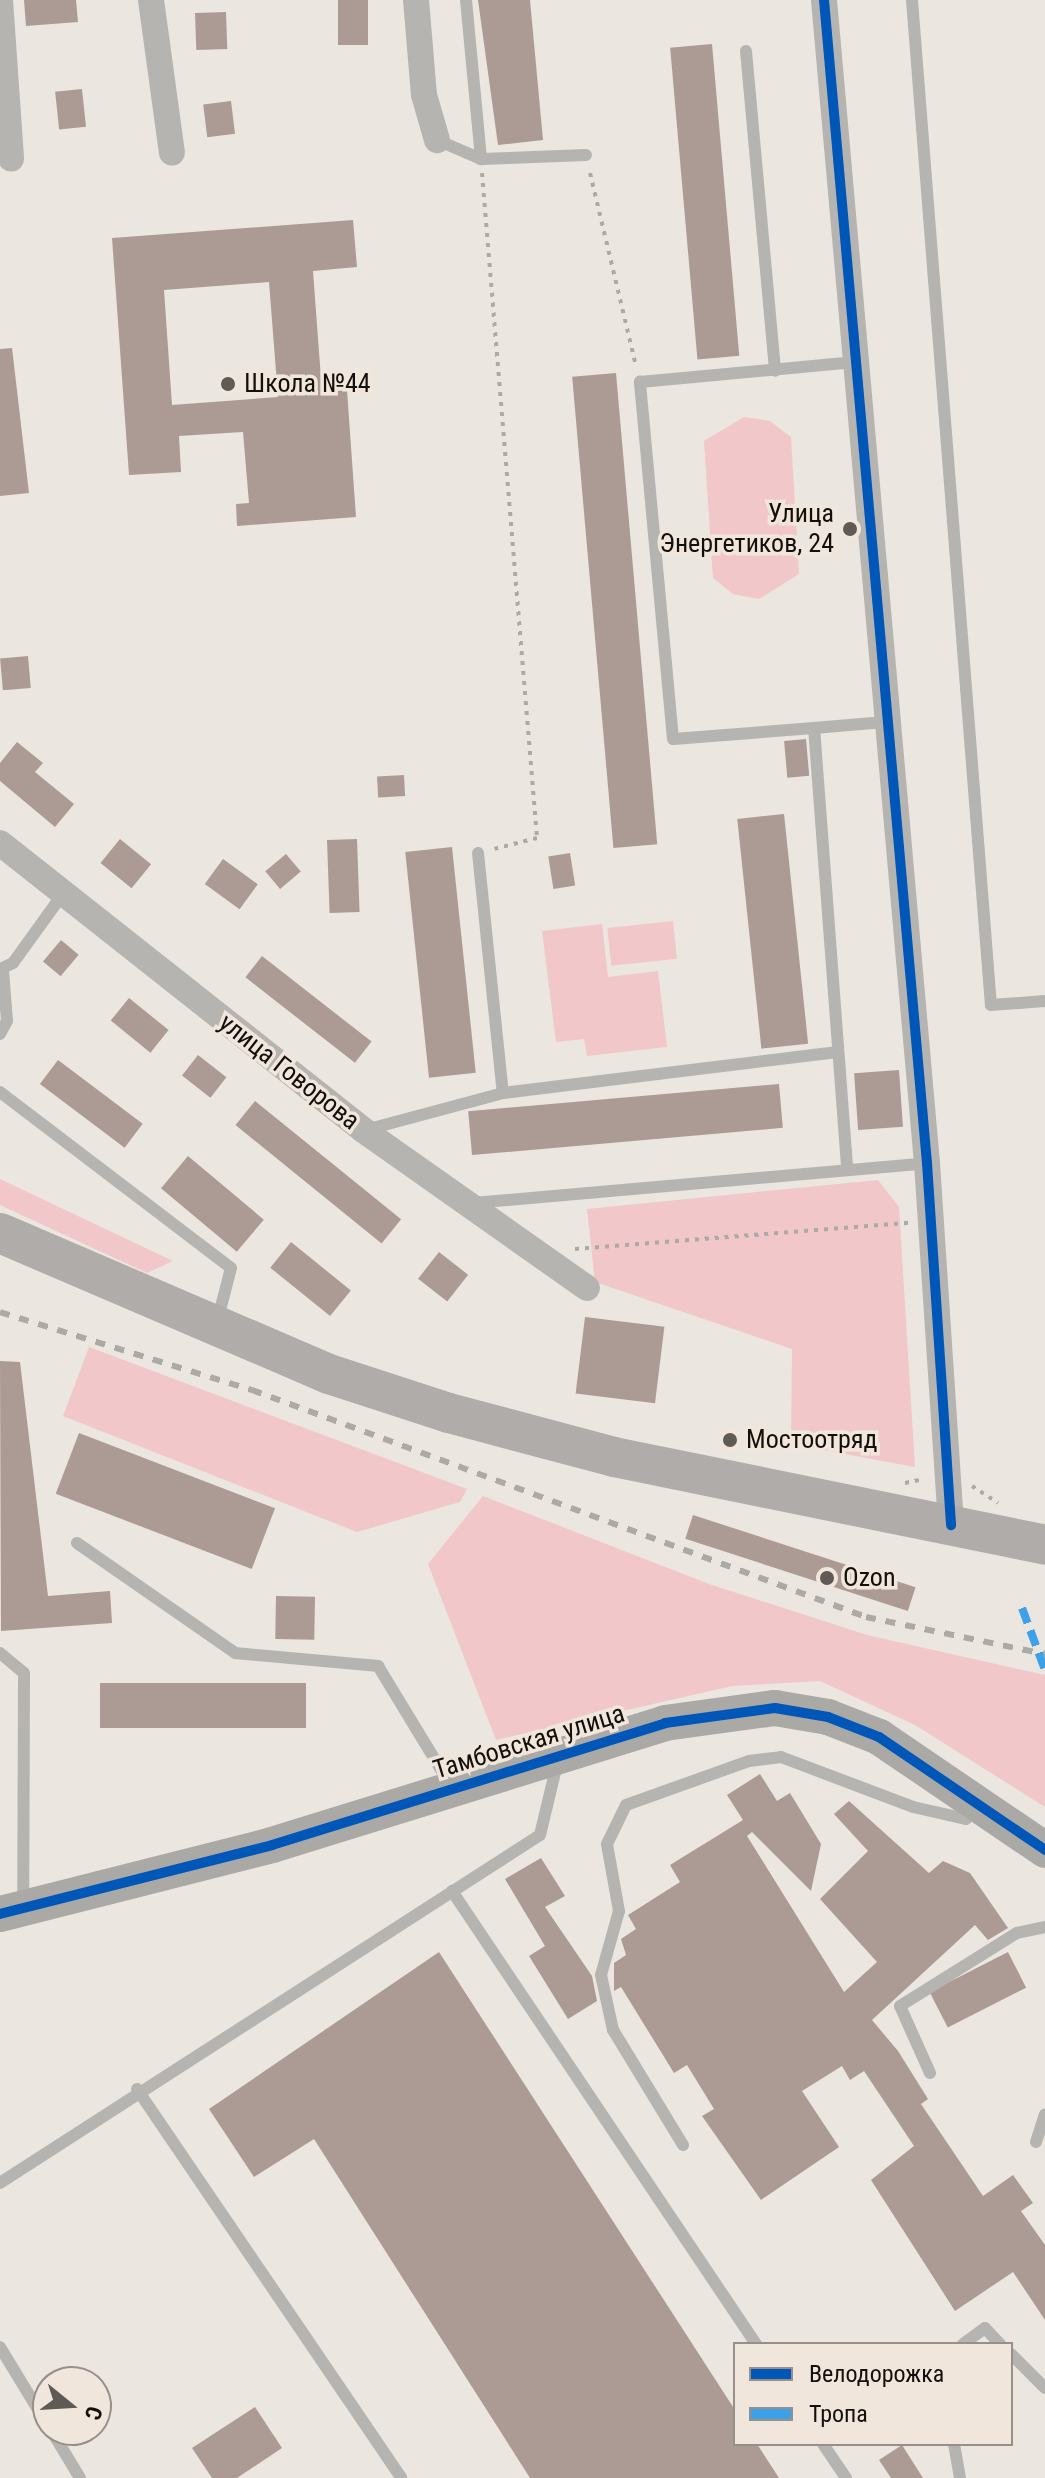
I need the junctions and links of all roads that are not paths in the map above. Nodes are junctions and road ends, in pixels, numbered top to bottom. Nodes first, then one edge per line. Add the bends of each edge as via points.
1 (0, 0) edge
2 (151, 0) edge
3 (416, 0) edge
4 (466, 0) edge
5 (824, 0) edge
6 (912, 0) edge
7 (746, 51) dead end
8 (437, 140) joint
9 (172, 153) dead end
10 (586, 155) road end
11 (11, 159) dead end
12 (481, 159) junction
13 (855, 362) junction
14 (775, 371) junction
15 (885, 722) junction
16 (814, 728) junction
17 (0, 843) edge
18 (478, 853) road end
19 (62, 895) junction
20 (1, 969) edge
21 (1045, 1001) edge
22 (0, 1034) edge
23 (838, 1052) junction
24 (0, 1092) edge
25 (503, 1093) junction
26 (363, 1130) junction
27 (927, 1163) junction
28 (847, 1166) junction
29 (473, 1203) junction
30 (0, 1233) edge
31 (587, 1288) dead end
32 (216, 1325) junction
33 (951, 1525) junction
34 (77, 1543) dead end
35 (1045, 1545) edge
36 (0, 1653) edge
37 (559, 1753) junction
38 (452, 1789) junction
39 (976, 1804) junction
40 (1045, 1850) edge
41 (452, 1891) junction
42 (12, 1911) edge
43 (1045, 1927) edge
44 (930, 2073) dead end
45 (137, 2089) junction
46 (1045, 2114) edge
47 (1036, 2142) dead end
48 (683, 2145) dead end
49 (0, 2183) edge
50 (755, 2342) edge
51 (966, 2342) edge
52 (998, 2342) edge
53 (0, 2347) edge
54 (1013, 2356) edge
55 (1045, 2388) edge
56 (32, 2400) edge
57 (60, 2446) edge
58 (824, 2446) edge
59 (954, 2446) edge
60 (80, 2478) edge
61 (401, 2478) edge
62 (846, 2478) edge
63 (960, 2478) edge

1 - 11 street
2 - 9 street
3 - 8 street via 424,95
4 - 12 lane
5 - 13 street
6 - 21 lane via 991,1005
7 - 14 lane
8 - 12 lane
10 - 12 lane
13 - 14 lane
13 - 15 street
14 - 16 lane via 640,382 673,739
15 - 16 lane
15 - 27 street
16 - 23 lane
17 - 19 street, улица Говорова
18 - 25 lane
19 - 20 lane
19 - 26 street, улица Говорова
20 - 22 lane via 7,1021
23 - 25 lane
23 - 28 lane
24 - 32 lane via 231,1268
25 - 26 lane via 414,1123
26 - 29 street, улица Говорова
27 - 28 lane
27 - 33 street
28 - 29 lane
29 - 31 street, улица Говорова
30 - 32 main road
32 - 33 main road via 449,1413 614,1457
33 - 35 main road
34 - 38 lane via 235,1653 378,1666
36 - 42 lane via 24,1673
37 - 38 street, Тамбовская улица
37 - 39 street, Тамбовская улица via 665,1723 775,1708 879,1737
37 - 41 lane via 540,1835
38 - 42 street, Тамбовская улица via 272,1845
39 - 40 street, Тамбовская улица
39 - 48 lane via 966,1819 913,1807 781,1757 749,1761 626,1805 607,1844 619,1911 601,1975 613,2030
41 - 45 lane
41 - 50 lane
43 - 44 lane via 1017,1933 900,2006
45 - 49 lane
45 - 61 lane
46 - 47 lane
51 - 52 lane via 985,2328
53 - 56 lane
54 - 55 lane
57 - 60 lane
58 - 62 lane
59 - 63 lane

